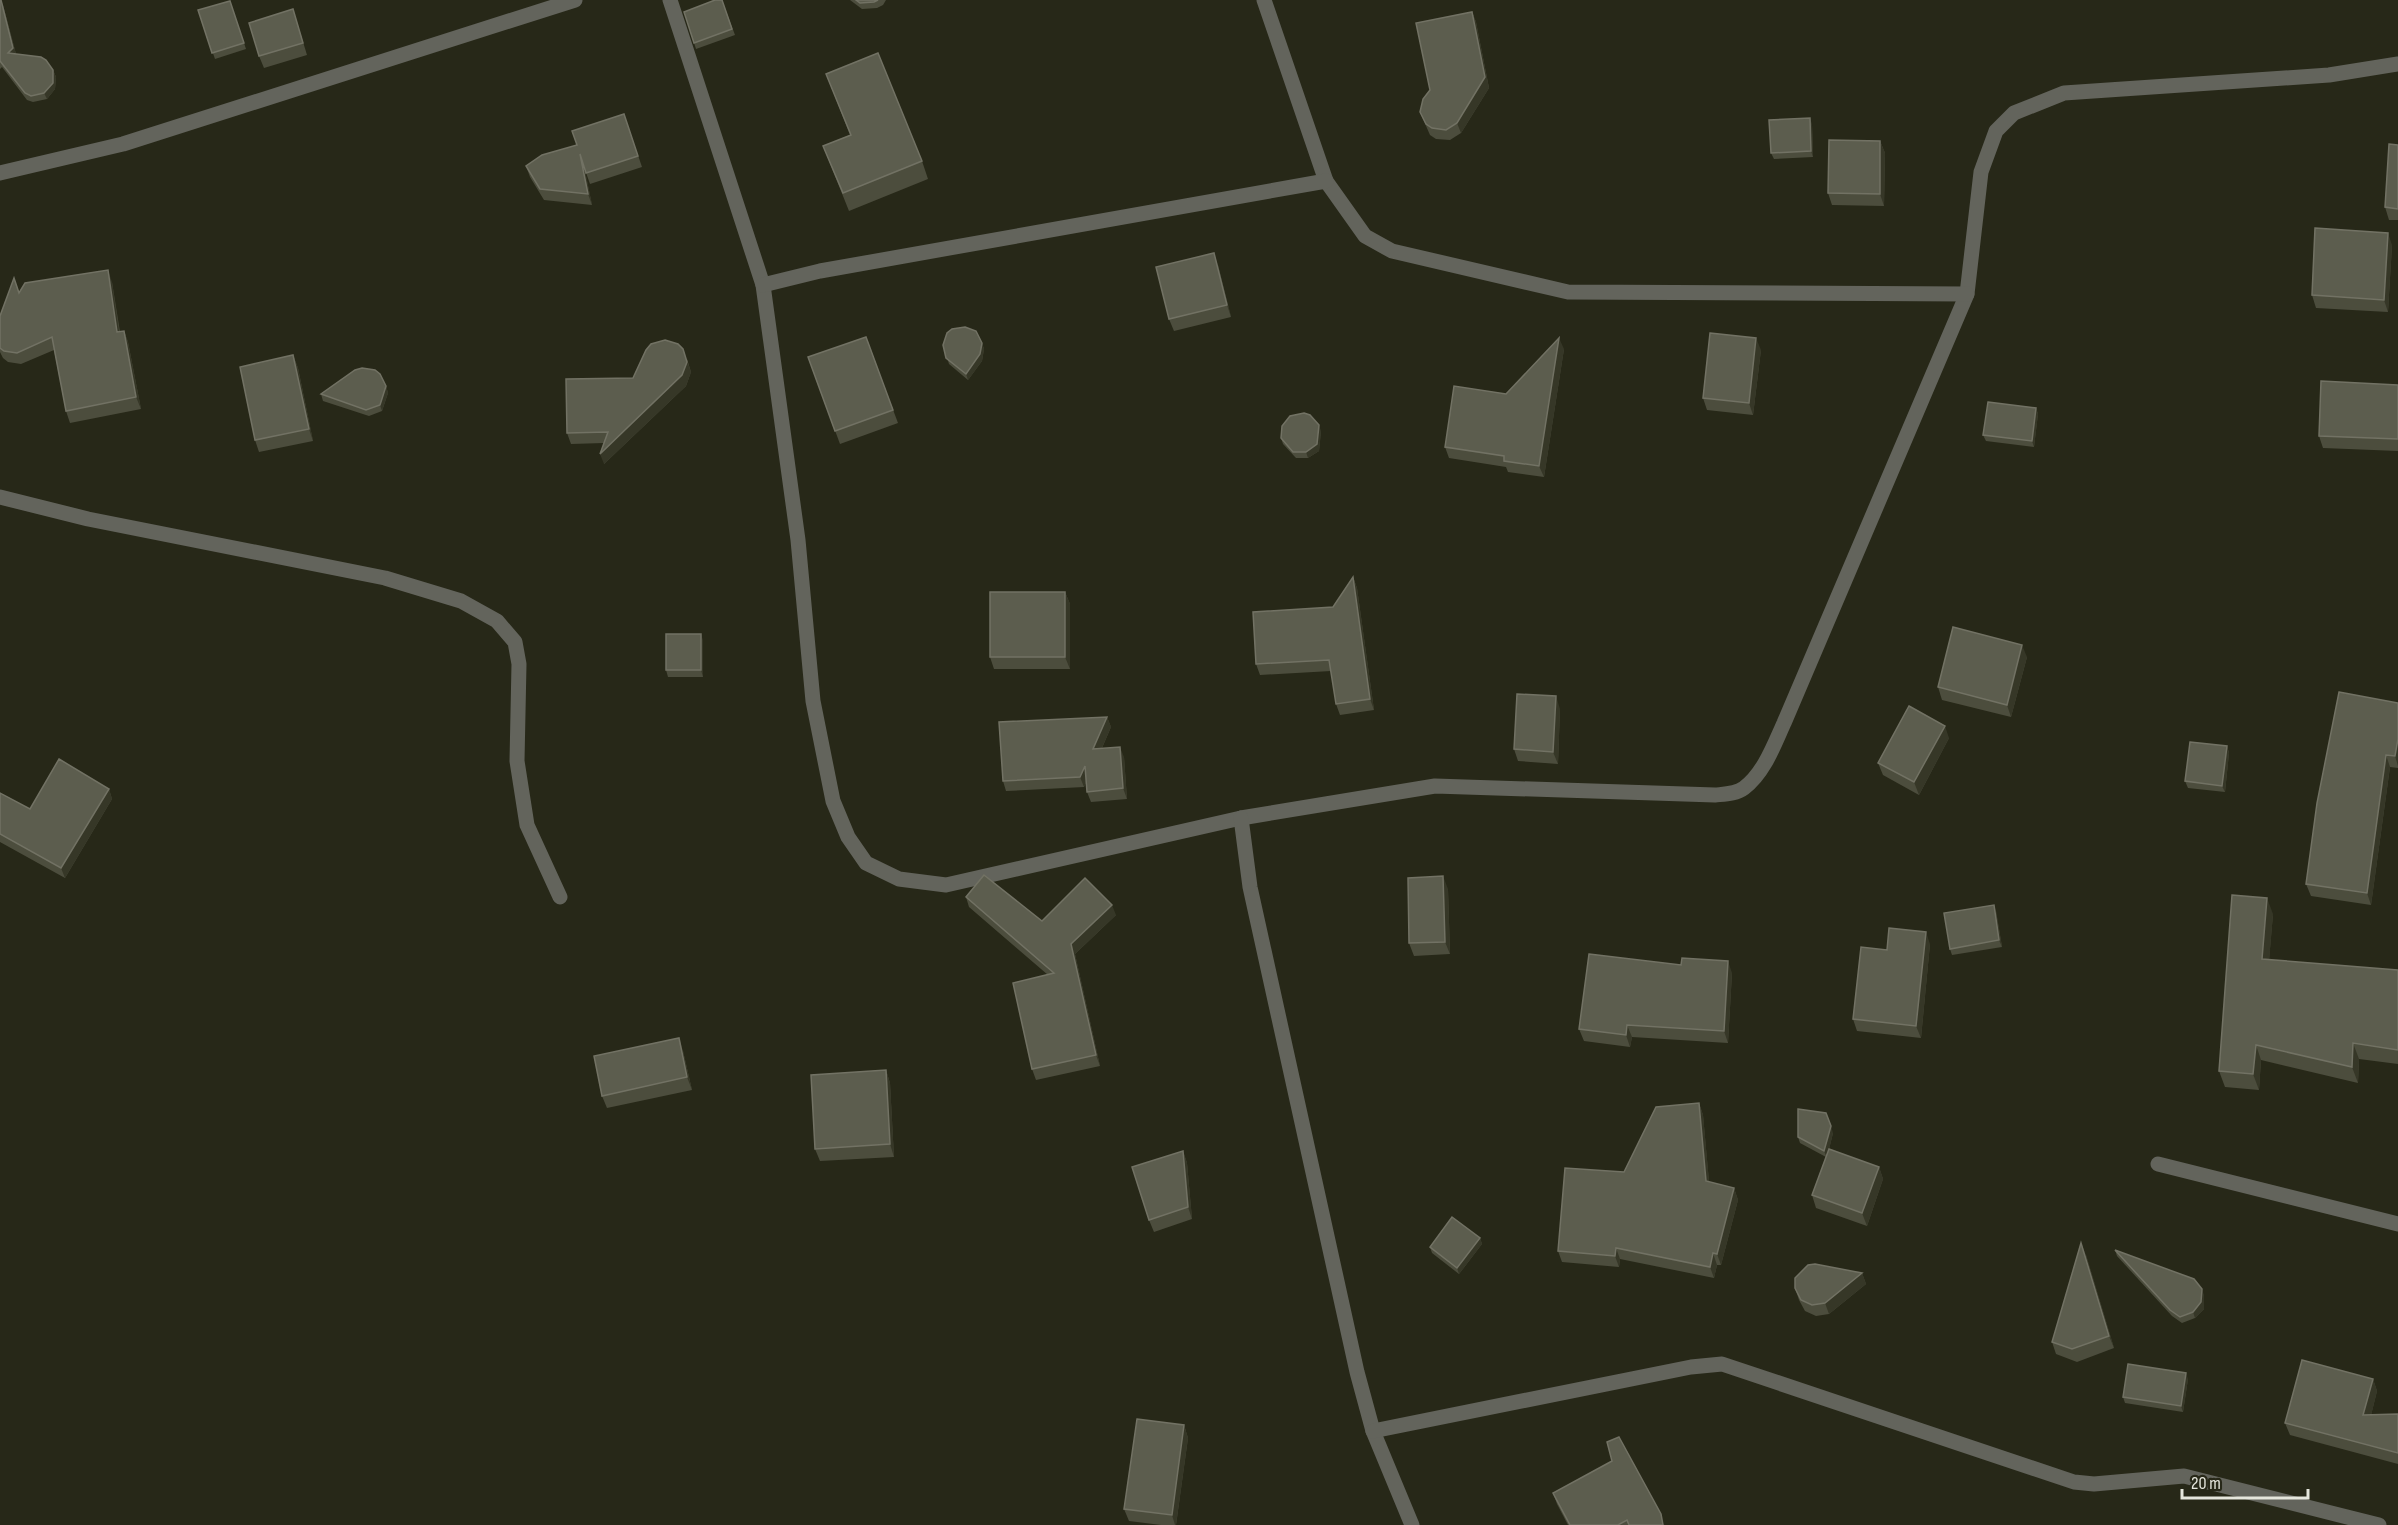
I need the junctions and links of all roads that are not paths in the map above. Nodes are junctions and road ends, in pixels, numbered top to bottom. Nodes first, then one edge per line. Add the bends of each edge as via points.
1 (575, 0) edge
2 (670, 0) edge
3 (1264, 0) edge
4 (2398, 63) edge
5 (0, 173) edge
6 (1326, 181) junction
7 (764, 285) junction
8 (1967, 294) junction
9 (0, 497) edge
10 (1241, 818) junction
11 (560, 897) dead end
12 (2158, 1164) dead end
13 (2398, 1224) edge
14 (1373, 1431) junction
15 (1412, 1525) edge
16 (2379, 1525) edge

1 - 5 street via 123,144
2 - 7 street
3 - 6 street
4 - 8 street via 2329,75 2064,93 2014,113 1996,131 1981,172
6 - 7 street via 820,271
6 - 8 street via 1365,236 1376,244 1568,292
7 - 10 street via 798,540 813,701 833,801 848,837 866,863 899,879 946,885
8 - 10 street via 1784,723 1765,762 1744,788 1715,795 1435,786
9 - 11 street via 88,519 385,578 461,601 497,621 515,642 519,664 517,761 527,825
10 - 14 street via 1250,887
12 - 13 street
14 - 15 street
14 - 16 street via 1690,1367 1722,1364 2074,1482 2094,1484 2184,1476

